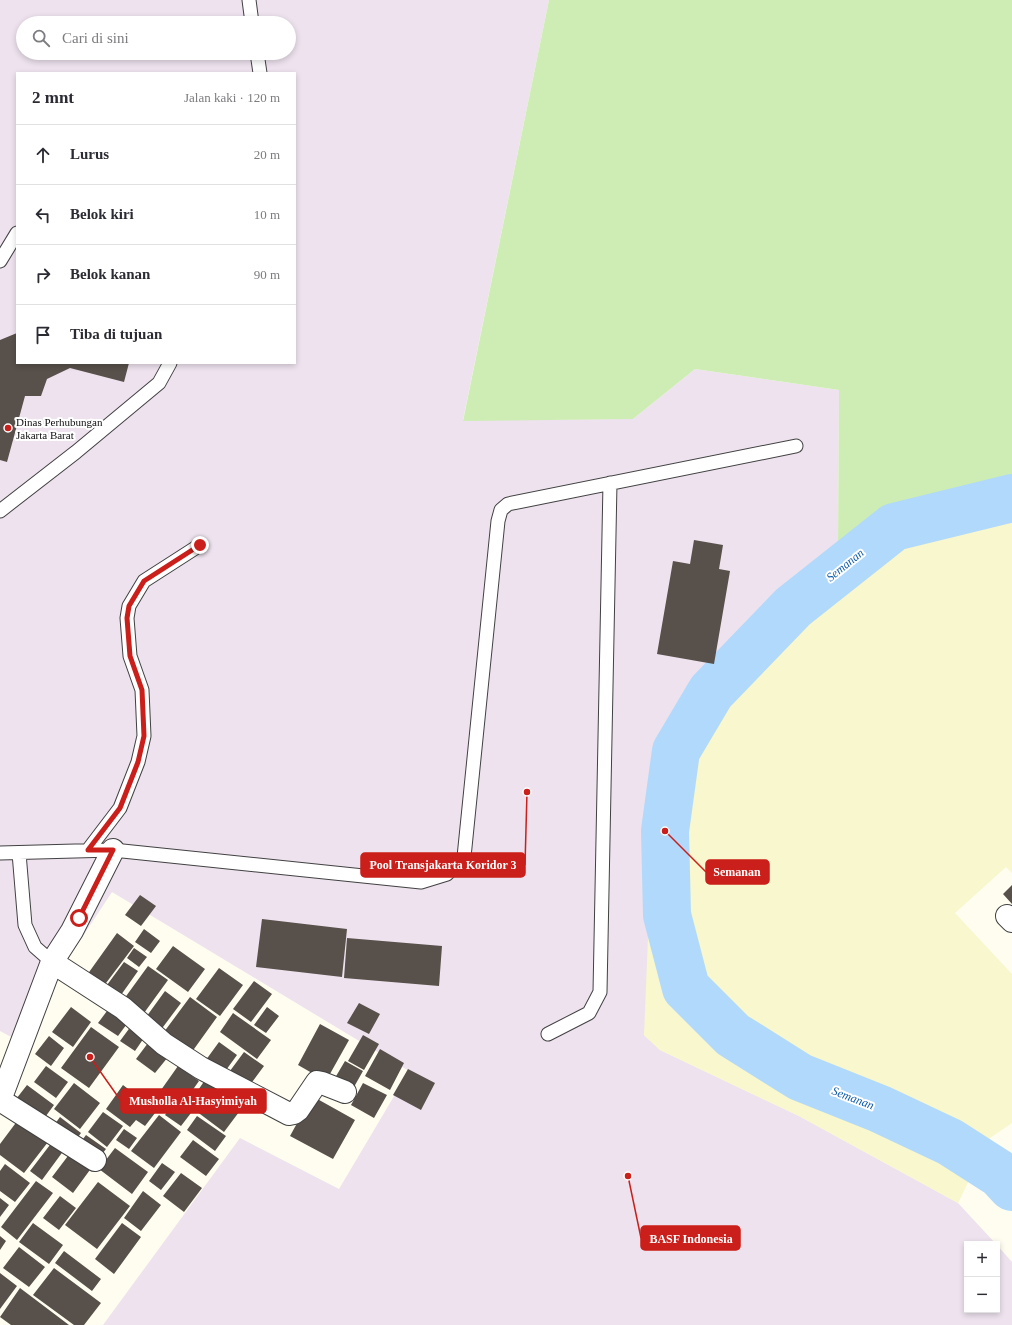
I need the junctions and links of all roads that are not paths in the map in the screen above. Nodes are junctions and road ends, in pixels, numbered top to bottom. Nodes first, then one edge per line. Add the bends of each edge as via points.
1 (249, 0) edge
2 (251, 16) edge
3 (258, 60) edge
4 (260, 72) edge
5 (16, 235) edge
6 (0, 261) edge
7 (169, 364) edge
8 (796, 446) dead end
9 (610, 483) junction
10 (0, 511) edge
11 (200, 545) dead end
12 (88, 850) junction
13 (113, 850) junction
14 (0, 853) edge
15 (20, 853) junction
16 (52, 962) junction
17 (548, 1034) dead end
18 (345, 1092) dead end
19 (0, 1100) edge
20 (95, 1160) dead end

1 - 2 lane
3 - 4 lane
5 - 6 lane
7 - 10 lane via 159,383
8 - 9 lane
9 - 13 lane via 508,504 501,510 464,857 447,874 421,882
9 - 17 lane via 600,992 589,1013
11 - 12 lane via 144,581 129,606 127,618 130,656 142,690 144,736 138,762 120,808
12 - 13 lane
12 - 15 lane
13 - 16 street via 72,931
14 - 15 lane
15 - 16 lane via 25,925 34,947
16 - 18 street via 123,1008 164,1044 201,1068 289,1114 298,1110 317,1082
16 - 19 street
19 - 20 street

